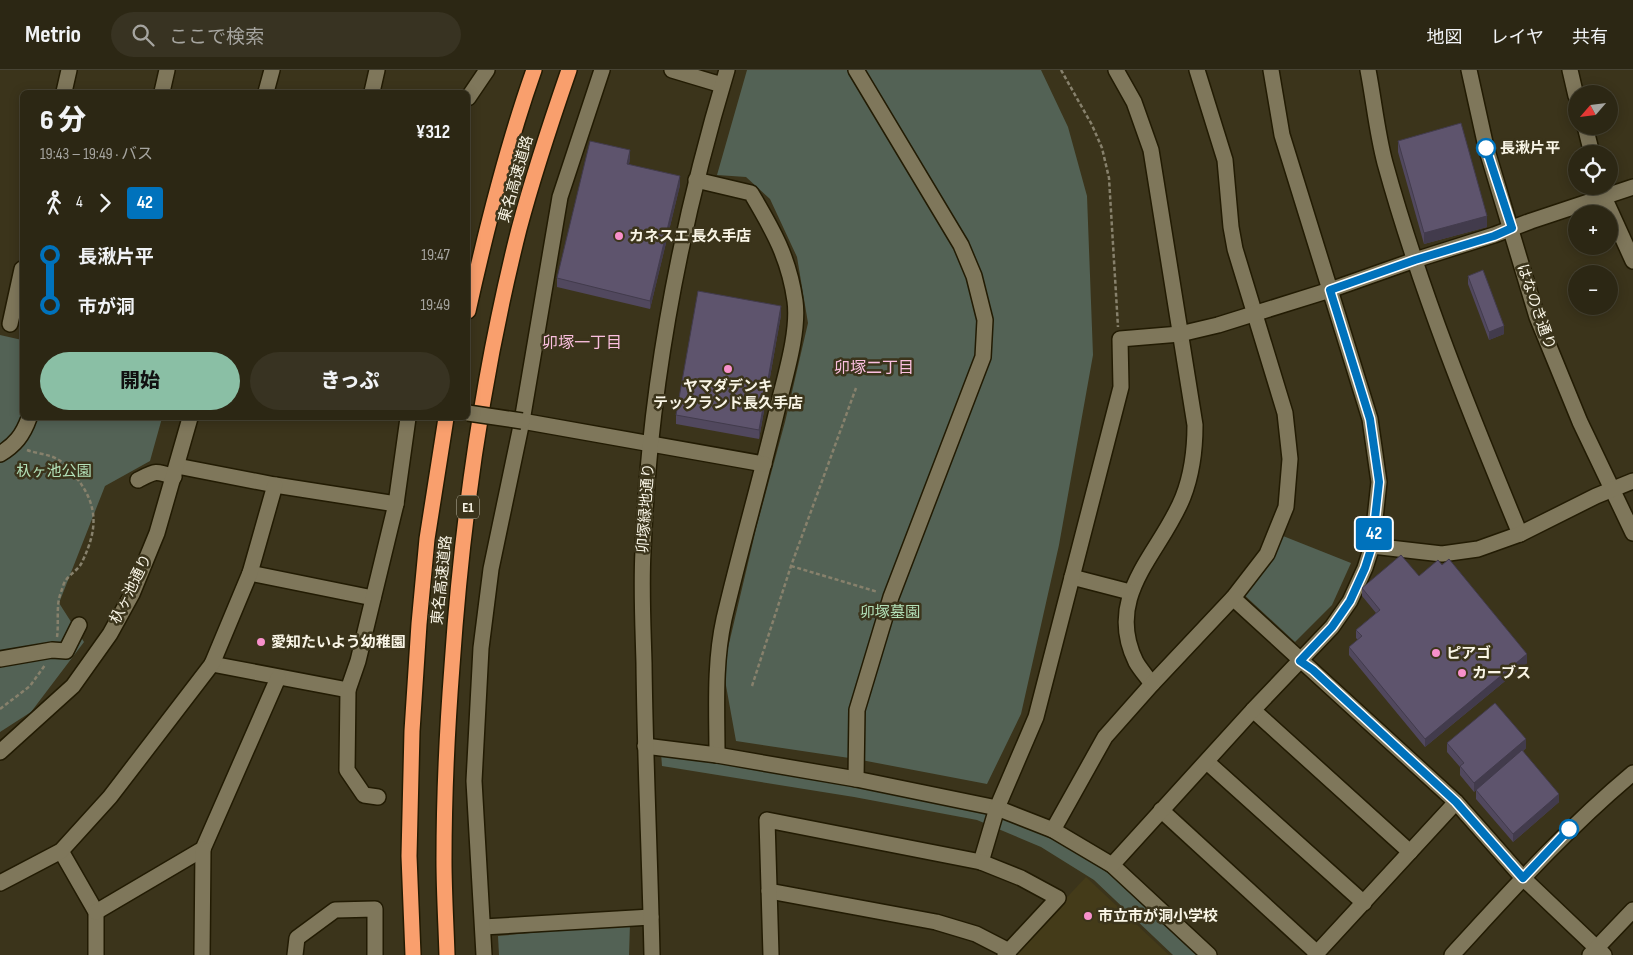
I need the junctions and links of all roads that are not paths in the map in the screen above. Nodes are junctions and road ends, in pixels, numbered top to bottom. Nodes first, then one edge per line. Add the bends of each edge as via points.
1 (69, 70) edge
2 (167, 70) edge
3 (272, 70) edge
4 (377, 70) edge
5 (487, 70) edge
6 (534, 70) edge
7 (569, 70) edge
8 (602, 70) edge
9 (672, 70) edge
10 (727, 70) edge
11 (856, 70) edge
12 (1116, 70) edge
13 (1197, 70) edge
14 (1271, 70) edge
15 (1368, 70) edge
16 (1469, 70) edge
17 (1570, 70) edge
18 (722, 85) junction
19 (1573, 85) edge
20 (64, 90) edge
21 (162, 90) edge
22 (267, 90) edge
23 (372, 90) edge
24 (470, 95) edge
25 (696, 180) junction
26 (1633, 187) edge
27 (1618, 189) edge
28 (1594, 195) edge
29 (1603, 195) edge
30 (1512, 228) junction
31 (1415, 260) junction
32 (1633, 261) edge
33 (20, 279) edge
34 (1330, 290) junction
35 (470, 302) edge
36 (1255, 314) junction
37 (11, 325) edge
38 (1180, 334) junction
39 (470, 413) edge
40 (28, 420) edge
41 (189, 420) edge
42 (408, 420) edge
43 (446, 420) edge
44 (522, 420) junction
45 (651, 443) junction
46 (0, 454) edge
47 (764, 464) junction
48 (175, 471) junction
49 (138, 480) dead end
50 (1633, 481) edge
51 (276, 485) junction
52 (1612, 490) junction
53 (396, 504) junction
54 (1633, 533) edge
55 (1520, 534) junction
56 (1372, 546) junction
57 (250, 573) junction
58 (1072, 577) junction
59 (1130, 592) junction
60 (373, 598) junction
61 (1234, 598) junction
62 (79, 625) dead end
63 (0, 659) edge
64 (1300, 661) junction
65 (212, 664) junction
66 (278, 678) junction
67 (1152, 684) junction
68 (348, 690) junction
69 (1253, 710) junction
70 (645, 746) junction
71 (0, 752) edge
72 (717, 755) junction
73 (1207, 762) junction
74 (1633, 773) edge
75 (856, 779) junction
76 (378, 797) dead end
77 (1456, 802) junction
78 (997, 808) junction
79 (1161, 810) junction
80 (1053, 830) junction
81 (203, 848) junction
82 (61, 851) junction
83 (1410, 852) junction
84 (981, 862) junction
85 (1112, 865) junction
86 (1523, 878) junction
87 (0, 883) edge
88 (769, 891) junction
89 (1364, 903) junction
90 (1633, 910) edge
91 (96, 912) junction
92 (651, 917) junction
93 (483, 927) junction
94 (1007, 953) edge
95 (1596, 953) edge
96 (1316, 954) edge
97 (96, 955) edge
98 (202, 955) edge
99 (295, 955) edge
100 (375, 955) edge
101 (413, 955) edge
102 (447, 955) edge
103 (484, 955) edge
104 (652, 955) edge
105 (771, 955) edge
106 (1209, 955) edge
107 (1452, 955) edge

1 - 20 street
2 - 21 street
3 - 22 street
4 - 23 street
5 - 24 street
6 - 35 highway, 東名高速道路 via 488,218
7 - 102 highway, 東名高速道路 / E1 via 519,228 494,339 475,448 458,590 448,725 444,860
8 - 44 street via 560,197
9 - 18 street
10 - 18 street, 卯塚緑地通り
11 - 75 street via 961,244 974,276 985,320 983,357 892,597 857,710
12 - 38 street via 1134,102 1151,150
13 - 36 street via 1225,160 1235,250
14 - 34 street via 1282,135
15 - 31 street via 1385,162
16 - 30 street, はなのき通り via 1486,147
17 - 19 street
18 - 25 street, 卯塚緑地通り
25 - 45 street, 卯塚緑地通り via 664,338
25 - 47 street via 751,193 775,233 789,273 795,303 794,332
26 - 27 street
28 - 30 street
29 - 32 street
30 - 31 street
30 - 52 street, はなのき通り via 1537,318
31 - 34 street
31 - 55 street via 1467,405
33 - 37 street
34 - 36 street
34 - 56 street via 1370,419 1379,482
36 - 38 street
36 - 61 street via 1284,413 1290,459 1286,507 1267,554
38 - 58 street via 1120,340 1121,387
38 - 59 street via 1195,425 1191,472 1176,512
39 - 44 street, bridge
40 - 46 street via 14,446
41 - 48 street, 杁ヶ池通り
42 - 53 street
43 - 101 highway, 東名高速道路 via 427,539 412,732 408,856
44 - 45 street
44 - 93 street via 498,527 481,648 474,781
45 - 47 street
45 - 70 street, 卯塚緑地通り via 643,551
47 - 72 street via 724,621 716,669
48 - 49 street via 154,472
48 - 51 street
48 - 71 street, 杁ヶ池通り via 157,533 132,594 110,634 73,686
50 - 52 street
51 - 53 street
51 - 57 street
52 - 54 street, はなのき通り
52 - 55 street
53 - 60 street
55 - 56 street via 1478,549 1442,554
56 - 64 street via 1350,601 1332,627
57 - 60 street
57 - 65 street
58 - 59 street
58 - 78 street via 1036,717
59 - 67 street via 1127,626 1131,647
60 - 68 street
61 - 64 street
61 - 67 street
62 - 63 street via 66,651 52,650
64 - 69 street
64 - 77 street
65 - 66 street
65 - 82 street via 110,797
66 - 68 street
66 - 81 street
67 - 80 street via 1105,737
68 - 76 street via 347,770 364,795
69 - 73 street
69 - 83 street
70 - 72 street
70 - 92 street, 卯塚緑地通り
72 - 75 street
73 - 79 street
73 - 89 street
74 - 86 street via 1591,809
75 - 78 street
77 - 83 street
77 - 86 street
78 - 80 street
78 - 84 street
79 - 85 street
79 - 96 street
80 - 85 street
81 - 91 street
81 - 98 street
82 - 87 street
82 - 91 street
83 - 89 street
84 - 88 street via 767,820
84 - 94 street via 1058,898
85 - 106 street
86 - 95 street
86 - 107 street
88 - 94 street via 936,922 976,934
88 - 105 street
89 - 96 street
90 - 95 street
91 - 97 street
92 - 93 street
92 - 104 street, 卯塚緑地通り
93 - 103 street
99 - 100 street via 297,938 335,910 374,909

